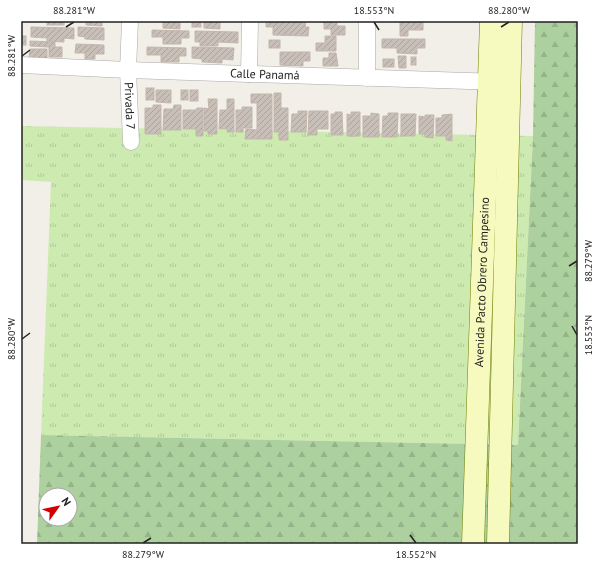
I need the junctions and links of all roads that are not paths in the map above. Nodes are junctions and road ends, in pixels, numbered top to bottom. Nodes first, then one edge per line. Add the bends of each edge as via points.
1 (130, 21) edge
2 (250, 21) edge
3 (367, 21) edge
4 (491, 21) edge
5 (511, 21) edge
6 (21, 65) edge
7 (128, 70) junction
8 (249, 74) junction
9 (367, 78) junction
10 (499, 82) junction
11 (131, 142) dead end
12 (472, 544) edge
13 (498, 544) edge

1 - 7 street, Privada 7
2 - 8 street
3 - 9 street
4 - 10 street, Avenida Pacto Obrero Campesino
5 - 10 street, Avenida Pacto Obrero Campesino
6 - 7 street, Calle Panamá
7 - 8 street, Calle Panamá
7 - 11 street, Privada 7
8 - 9 street, Calle Panamá
9 - 10 street, Calle Panamá
10 - 12 street, Avenida Pacto Obrero Campesino
10 - 13 street, Avenida Pacto Obrero Campesino

